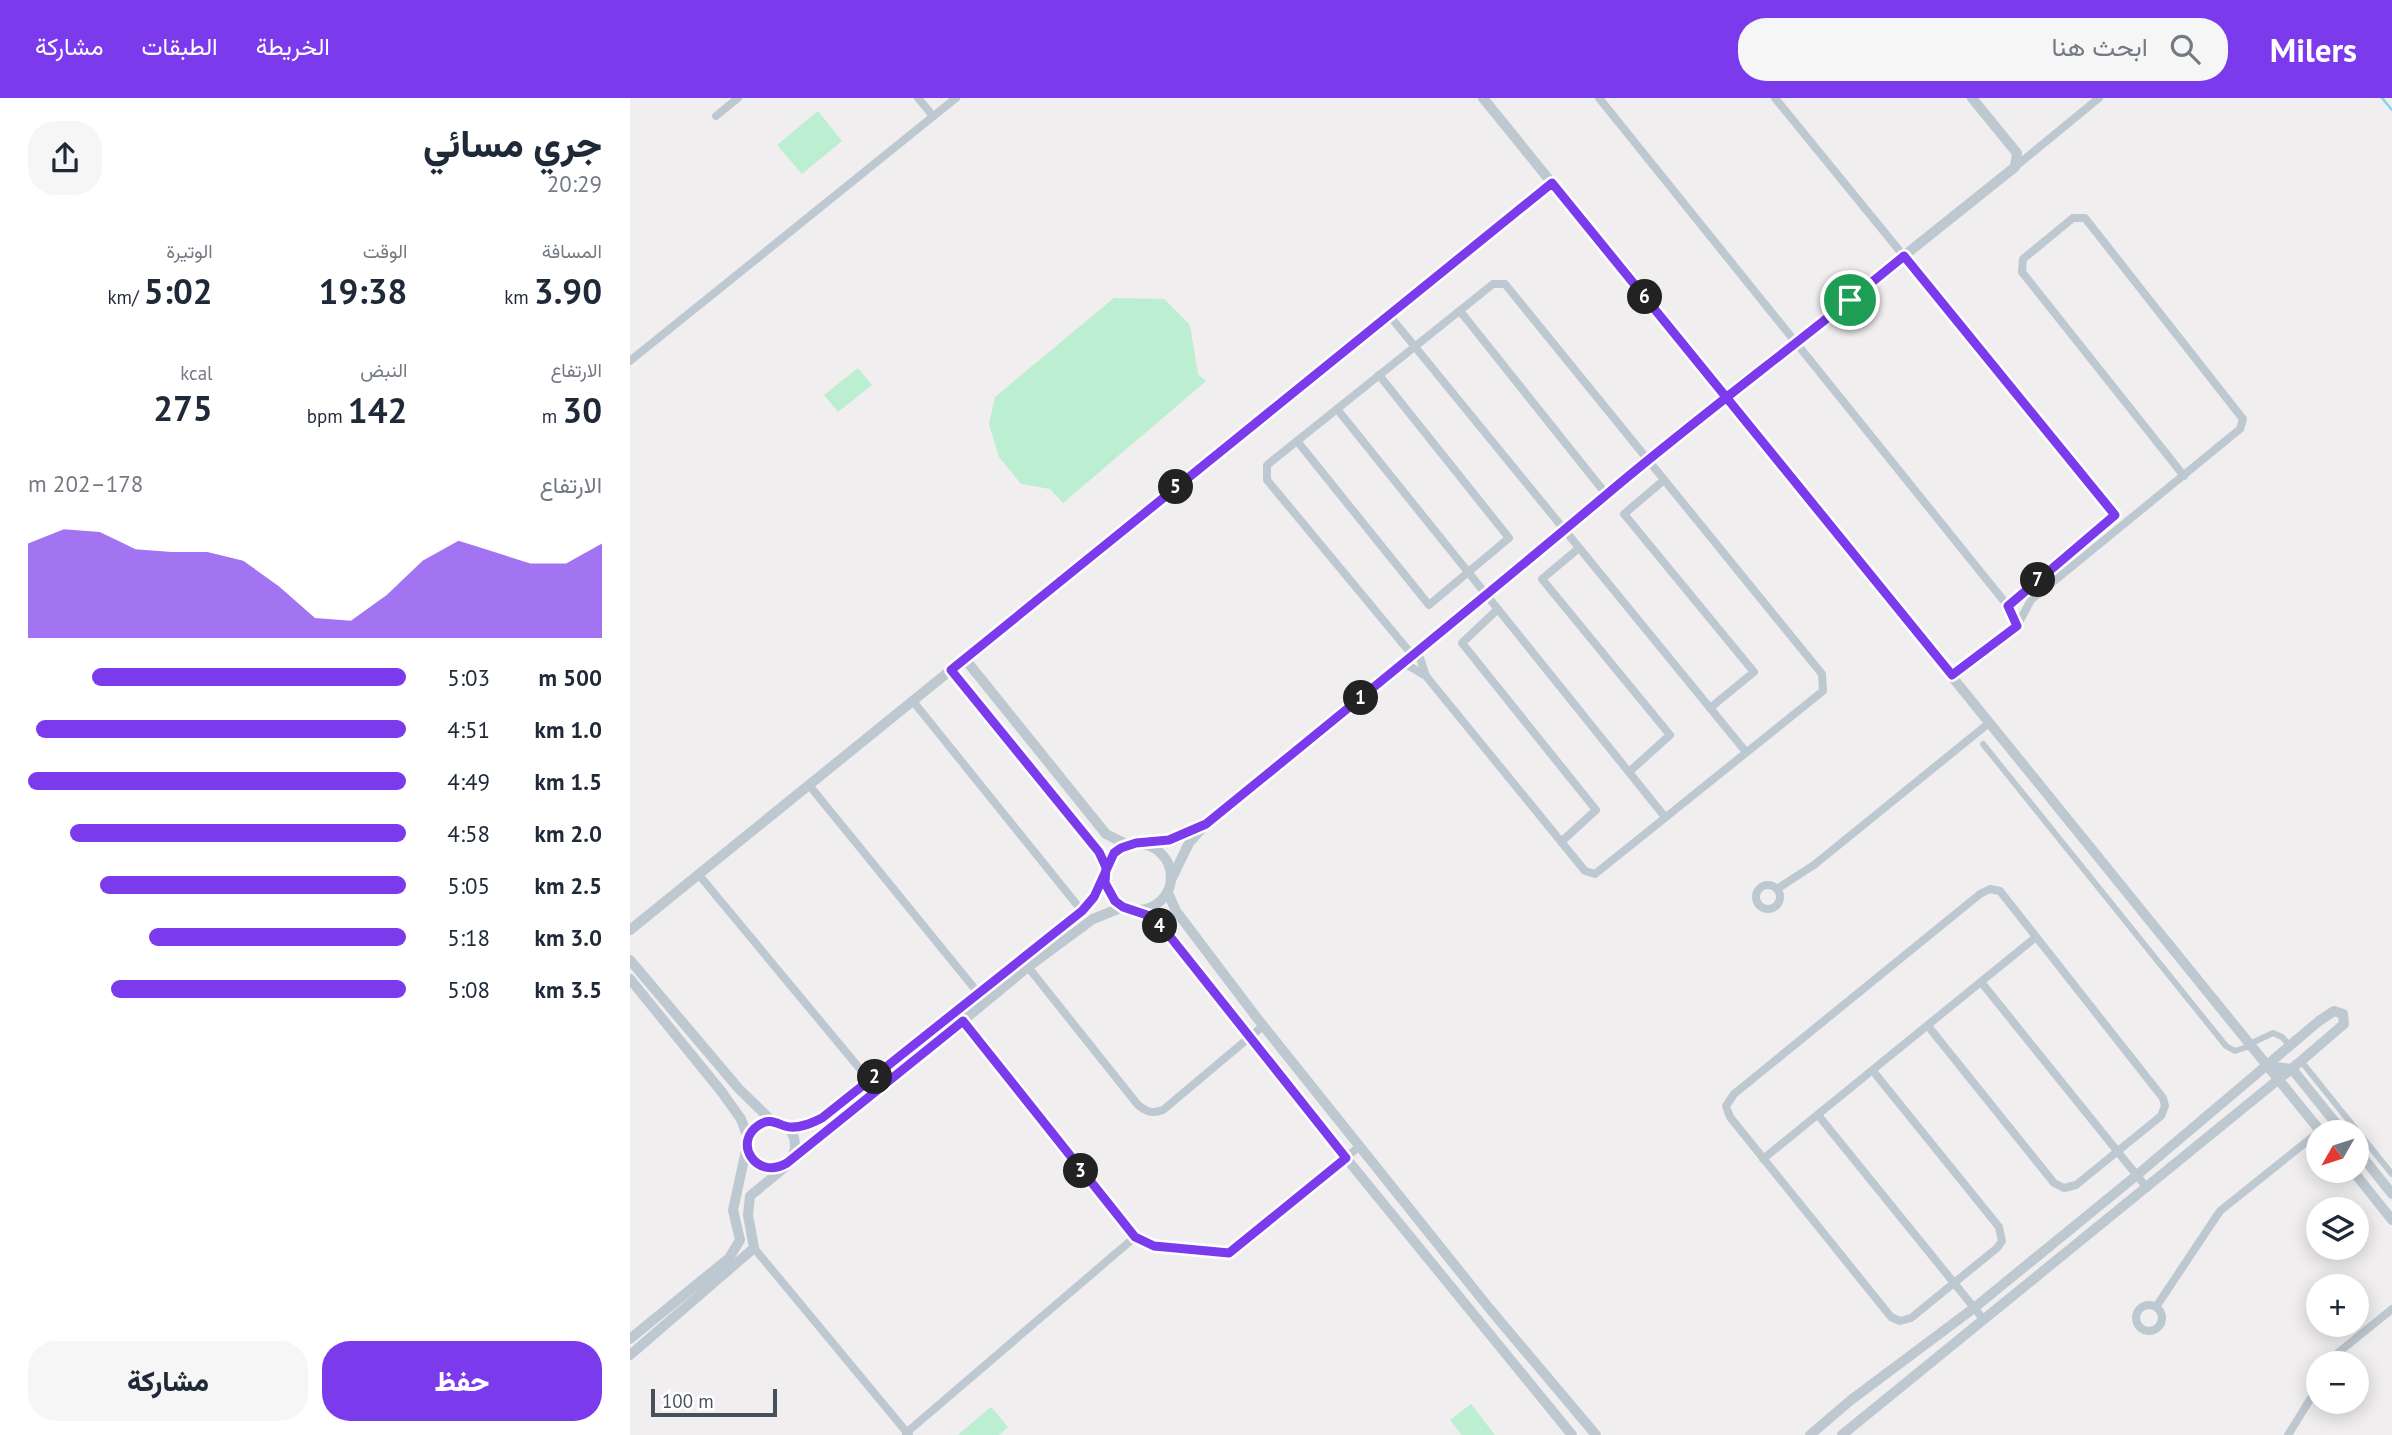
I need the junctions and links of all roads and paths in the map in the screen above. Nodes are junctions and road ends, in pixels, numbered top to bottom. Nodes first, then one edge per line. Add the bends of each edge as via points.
1 (738, 98) edge
2 (918, 98) edge
3 (956, 98) edge
4 (1483, 98) edge
5 (1599, 98) edge
6 (1775, 98) edge
7 (1972, 98) edge
8 (2099, 98) edge
9 (716, 116) dead end
10 (933, 116) junction
11 (2015, 167) junction
12 (1552, 183) junction
13 (1904, 256) junction
14 (1460, 311) junction
15 (1389, 315) junction
16 (1796, 343) junction
17 (1415, 347) junction
18 (630, 361) edge
19 (1379, 376) junction
20 (1728, 398) junction
21 (1337, 409) junction
22 (1297, 441) junction
23 (1648, 461) junction
24 (2184, 476) junction
25 (1664, 480) junction
26 (1606, 494) junction
27 (2115, 515) junction
28 (2132, 518) junction
29 (1565, 531) junction
30 (1579, 548) junction
31 (1468, 572) junction
32 (1486, 595) junction
33 (2008, 606) junction
34 (1498, 610) junction
35 (2017, 626) junction
36 (1412, 657) junction
37 (965, 659) junction
38 (951, 670) junction
39 (1952, 675) junction
40 (1426, 676) junction
41 (912, 700) junction
42 (1710, 708) junction
43 (1989, 723) junction
44 (1983, 744) dead end
45 (1746, 752) junction
46 (1629, 772) junction
47 (809, 785) junction
48 (1665, 817) junction
49 (1206, 824) junction
50 (1561, 842) junction
51 (1144, 844) junction
52 (1128, 845) junction
53 (1105, 870) junction
54 (699, 875) junction
55 (1171, 880) junction
56 (1777, 889) dead end
57 (1168, 893) junction
58 (1128, 908) junction
59 (1082, 911) junction
60 (630, 930) edge
61 (2036, 937) junction
62 (630, 960) edge
63 (1028, 967) junction
64 (630, 979) edge
65 (1981, 982) junction
66 (979, 994) junction
67 (963, 1021) junction
68 (1263, 1026) junction
69 (1928, 1026) junction
70 (1249, 1037) junction
71 (2254, 1042) dead end
72 (2247, 1047) dead end
73 (2291, 1047) junction
74 (2301, 1061) junction
75 (2267, 1066) junction
76 (2292, 1069) junction
77 (1873, 1071) junction
78 (2278, 1080) junction
79 (870, 1081) junction
80 (1818, 1115) junction
81 (2311, 1120) edge
82 (2333, 1120) edge
83 (772, 1121) junction
84 (786, 1127) junction
85 (748, 1142) junction
86 (2306, 1142) edge
87 (1360, 1146) junction
88 (2118, 1150) junction
89 (1346, 1158) junction
90 (1763, 1159) junction
91 (787, 1163) junction
92 (2370, 1166) edge
93 (2392, 1174) edge
94 (2137, 1175) junction
95 (2363, 1183) edge
96 (2147, 1188) junction
97 (2392, 1194) edge
98 (2392, 1220) edge
99 (1135, 1237) junction
100 (754, 1248) junction
101 (1954, 1283) junction
102 (2156, 1307) dead end
103 (1974, 1308) junction
104 (2392, 1309) edge
105 (1984, 1320) junction
106 (630, 1339) edge
107 (2340, 1351) edge
108 (630, 1355) edge
109 (2306, 1406) edge
110 (908, 1434) edge
111 (1572, 1435) edge
112 (1596, 1435) edge
113 (1810, 1435) edge
114 (1842, 1435) edge
115 (2288, 1435) edge

1 - 9 street
2 - 10 street
3 - 10 street
4 - 12 street
5 - 16 street
6 - 13 street
7 - 11 street via 2017,153
8 - 11 street
10 - 18 street
11 - 13 street
12 - 15 street
12 - 20 street
13 - 16 street
13 - 27 street
14 - 17 street
14 - 23 street via 1493,284 1505,284
14 - 26 street
15 - 17 street
15 - 37 street
16 - 20 street
16 - 33 street
17 - 19 street
17 - 29 street
19 - 21 street
19 - 31 street via 1509,538
20 - 23 street
20 - 39 street
21 - 22 street
21 - 31 street
22 - 31 street via 1429,605
22 - 36 street via 1267,465 1268,480
23 - 25 street
23 - 26 street
24 - 24 street via 2240,429 2243,419 2085,218 2073,218 2023,259 2022,272
24 - 28 street
25 - 42 street via 1624,514 1754,672
25 - 45 street via 1822,674 1823,691
26 - 29 street
27 - 28 street
27 - 33 street
28 - 35 street via 2031,600
29 - 30 street
29 - 32 street
30 - 42 street
30 - 46 street via 1542,579 1670,735
31 - 32 street
32 - 34 street
32 - 36 street
33 - 35 street
34 - 46 street
34 - 50 street via 1462,643 1596,810
35 - 39 street
36 - 40 street
36 - 40 street
36 - 49 street
37 - 38 street
37 - 52 street via 1106,834
38 - 41 street
38 - 53 street via 1099,852
39 - 43 street
40 - 50 street
41 - 47 street
41 - 59 street
42 - 45 street
43 - 56 street via 1814,865
43 - 75 street
44 - 72 street via 2227,1046 2235,1051
45 - 48 street
46 - 48 street
47 - 54 street
47 - 66 street
48 - 50 street via 1595,874 1585,871
49 - 51 street via 1169,840
49 - 55 street via 1189,843
51 - 52 street
51 - 55 street via 1168,861
52 - 53 street via 1114,853
53 - 58 street via 1109,893
53 - 59 street via 1094,897
54 - 60 street
54 - 79 street
55 - 57 street
57 - 58 street via 1153,907
57 - 68 street via 1176,911
58 - 63 street via 1093,919
58 - 70 street via 1150,916 1172,939
59 - 66 street
61 - 65 street
61 - 88 street via 2163,1098 2161,1116
61 - 90 street via 2000,891 1980,894 1734,1094 1726,1106 1730,1117
62 - 83 street via 739,1089
63 - 67 street
63 - 70 street via 1146,1111 1163,1110
64 - 85 street via 721,1091 741,1119
65 - 69 street
65 - 88 street
66 - 79 street
67 - 91 street
67 - 99 street
68 - 70 street
68 - 87 street
69 - 77 street
69 - 88 street via 2054,1183 2064,1188 2076,1185
70 - 89 street
71 - 73 street via 2273,1032
73 - 74 street via 2334,1011 2343,1014 2344,1024
73 - 75 street
74 - 76 street
74 - 93 street
75 - 76 street
75 - 78 street
75 - 94 street
76 - 78 street
76 - 82 street
77 - 80 street
77 - 101 street via 1999,1227 2002,1241 1997,1248
78 - 81 street
78 - 96 street
79 - 84 street via 811,1124
80 - 90 street
80 - 101 street
83 - 84 street
83 - 85 street via 757,1126
84 - 91 street via 795,1145
85 - 91 street via 753,1160 765,1168
85 - 106 street via 733,1210 740,1240 729,1258
86 - 102 street via 2220,1211
87 - 89 street
87 - 112 street
88 - 94 street
89 - 99 street via 1229,1253 1154,1246
89 - 111 street
90 - 101 street via 1891,1317 1900,1321 1911,1318
91 - 100 street via 750,1196
92 - 97 street
94 - 96 street
94 - 103 street
95 - 98 street
96 - 105 street
99 - 110 street
100 - 108 street
100 - 110 street
101 - 103 street
103 - 105 street
103 - 113 street
104 - 107 street
105 - 114 street
109 - 115 street

